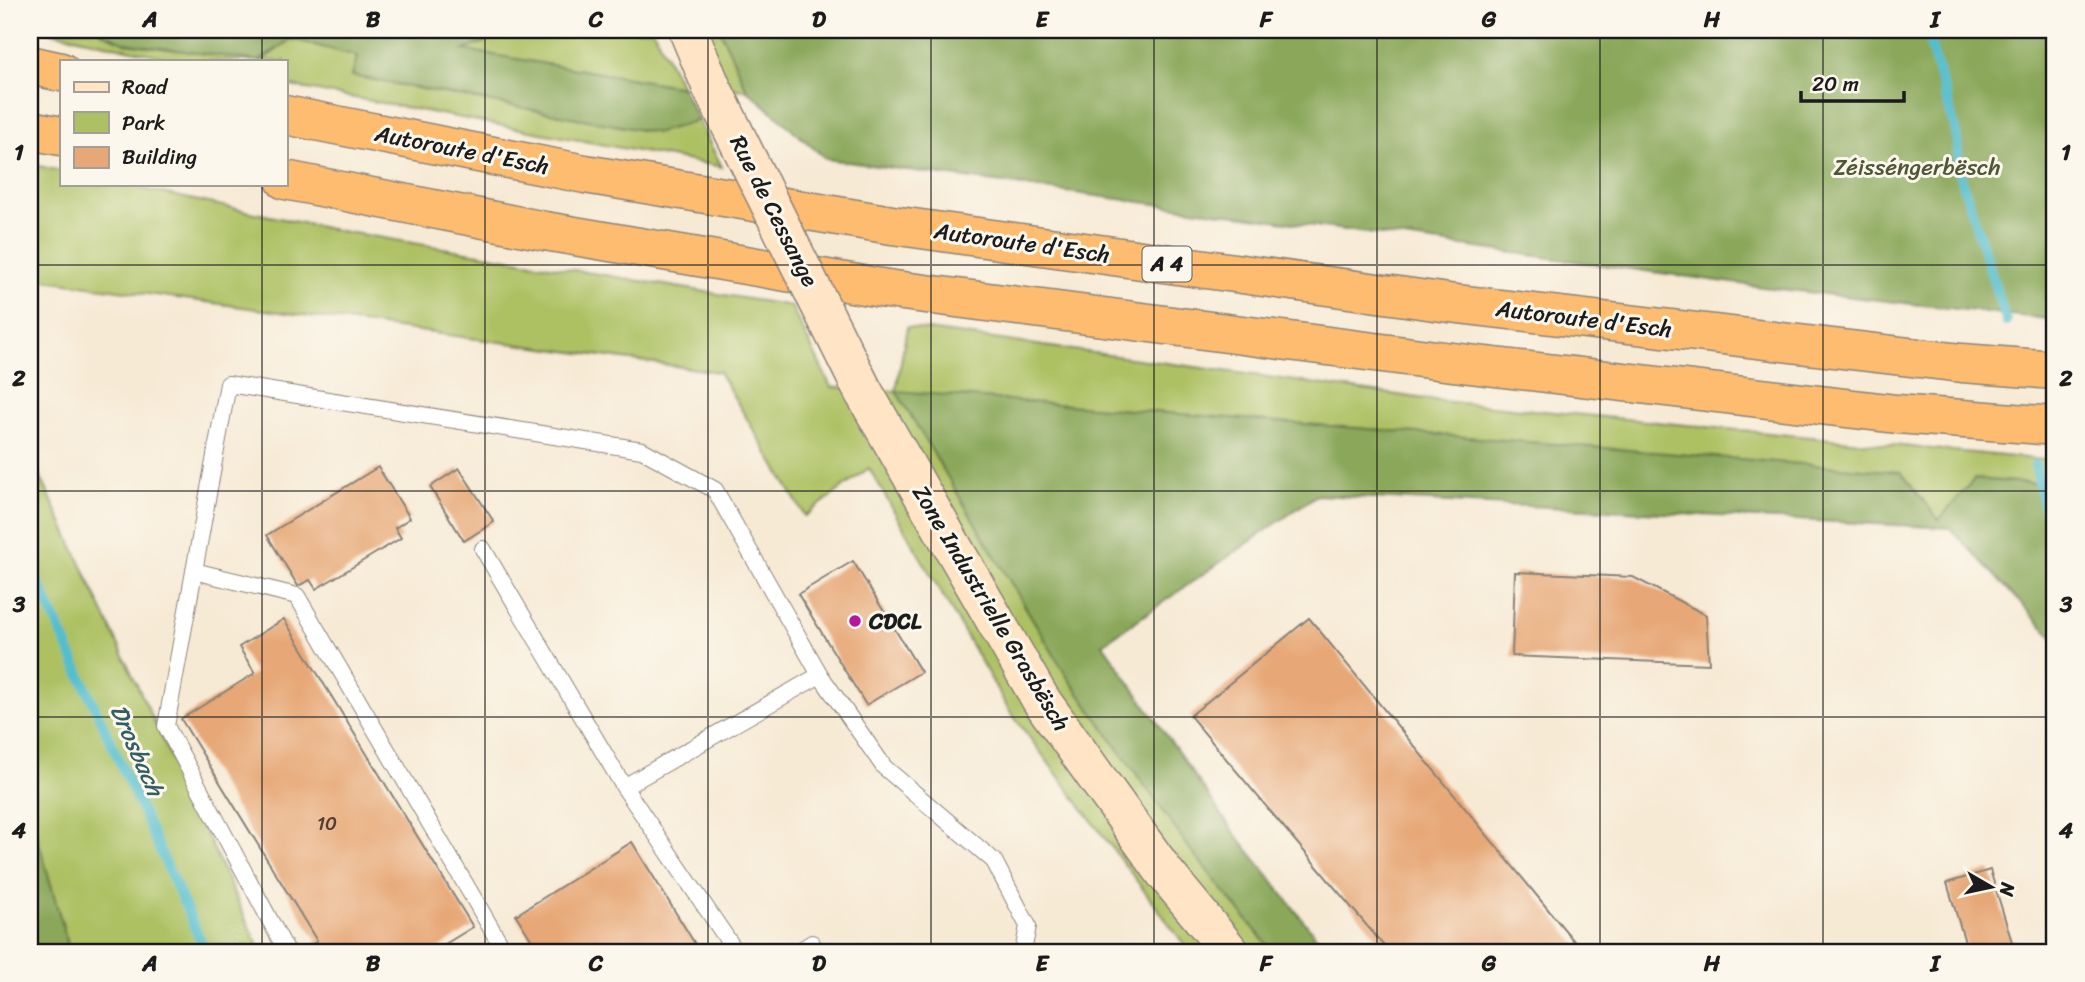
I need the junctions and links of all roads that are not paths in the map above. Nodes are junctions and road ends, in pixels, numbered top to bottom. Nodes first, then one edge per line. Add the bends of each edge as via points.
1 (688, 30) edge
2 (30, 65) edge
3 (60, 72) edge
4 (287, 115) edge
5 (30, 130) edge
6 (60, 136) edge
7 (287, 180) edge
8 (2055, 370) edge
9 (863, 391) joint
10 (2055, 426) edge
11 (483, 549) dead end
12 (194, 571) junction
13 (820, 675) junction
14 (624, 787) junction
15 (287, 952) edge
16 (505, 952) edge
17 (736, 952) edge
18 (1023, 952) edge
19 (1230, 952) edge

1 - 9 main road, Rue de Cessange, bridge via 712,88
2 - 3 highway
4 - 8 highway, Autoroute d'Esch / A 4 via 585,174 892,225 1450,303
5 - 6 highway
7 - 10 highway via 545,231 887,289 1896,414
9 - 19 main road, Zone Industrielle Grasbësch via 1041,700 1165,873
11 - 14 lane
12 - 13 lane via 228,384 642,450 715,490
12 - 15 lane via 166,726
12 - 16 lane via 297,596
13 - 14 lane
13 - 18 lane via 884,767 994,861 1028,926
14 - 17 lane

